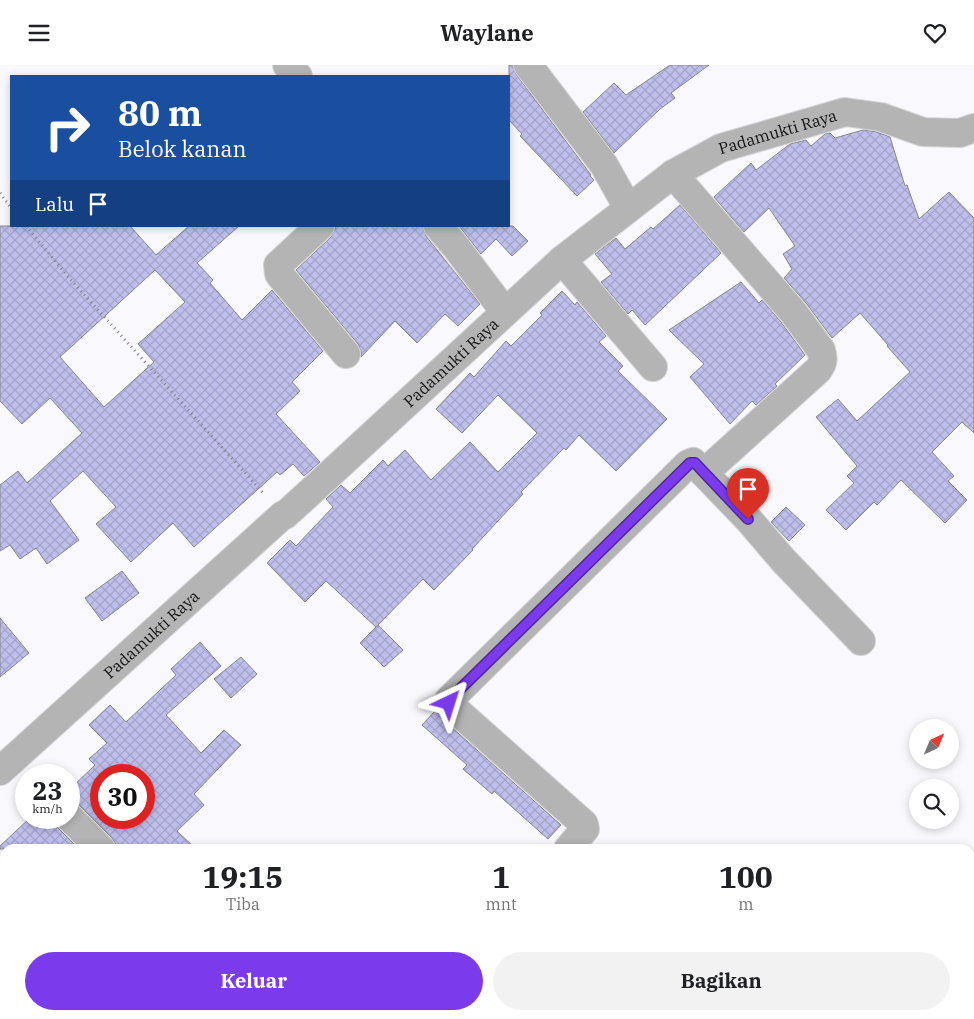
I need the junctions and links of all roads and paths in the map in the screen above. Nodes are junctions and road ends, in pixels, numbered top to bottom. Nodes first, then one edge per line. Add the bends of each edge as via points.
1 (287, 65) edge
2 (528, 65) edge
3 (297, 75) edge
4 (974, 128) edge
5 (673, 174) junction
6 (0, 193) edge
7 (10, 207) edge
8 (628, 208) junction
9 (27, 227) edge
10 (319, 227) edge
11 (439, 227) edge
12 (562, 261) junction
13 (505, 312) junction
14 (346, 354) dead end
15 (653, 367) dead end
16 (704, 473) junction
17 (283, 515) junction
18 (861, 641) dead end
19 (9, 764) edge
20 (80, 828) edge
21 (96, 844) edge
22 (572, 844) edge

1 - 3 street
2 - 8 street via 599,157
4 - 5 street, Padamukti Raya via 960,133 924,132 881,117 844,112 721,148
5 - 8 street, Padamukti Raya
5 - 16 street via 793,312 824,357 818,370
6 - 7 path
8 - 12 street, Padamukti Raya
9 - 17 path
10 - 14 street via 278,265 279,274
11 - 13 street
12 - 13 street, Padamukti Raya
12 - 15 street
13 - 17 street, Padamukti Raya
16 - 18 street
16 - 22 street via 693,462 688,464 449,700 450,705 584,824 585,829
17 - 19 street, Padamukti Raya
20 - 21 street

